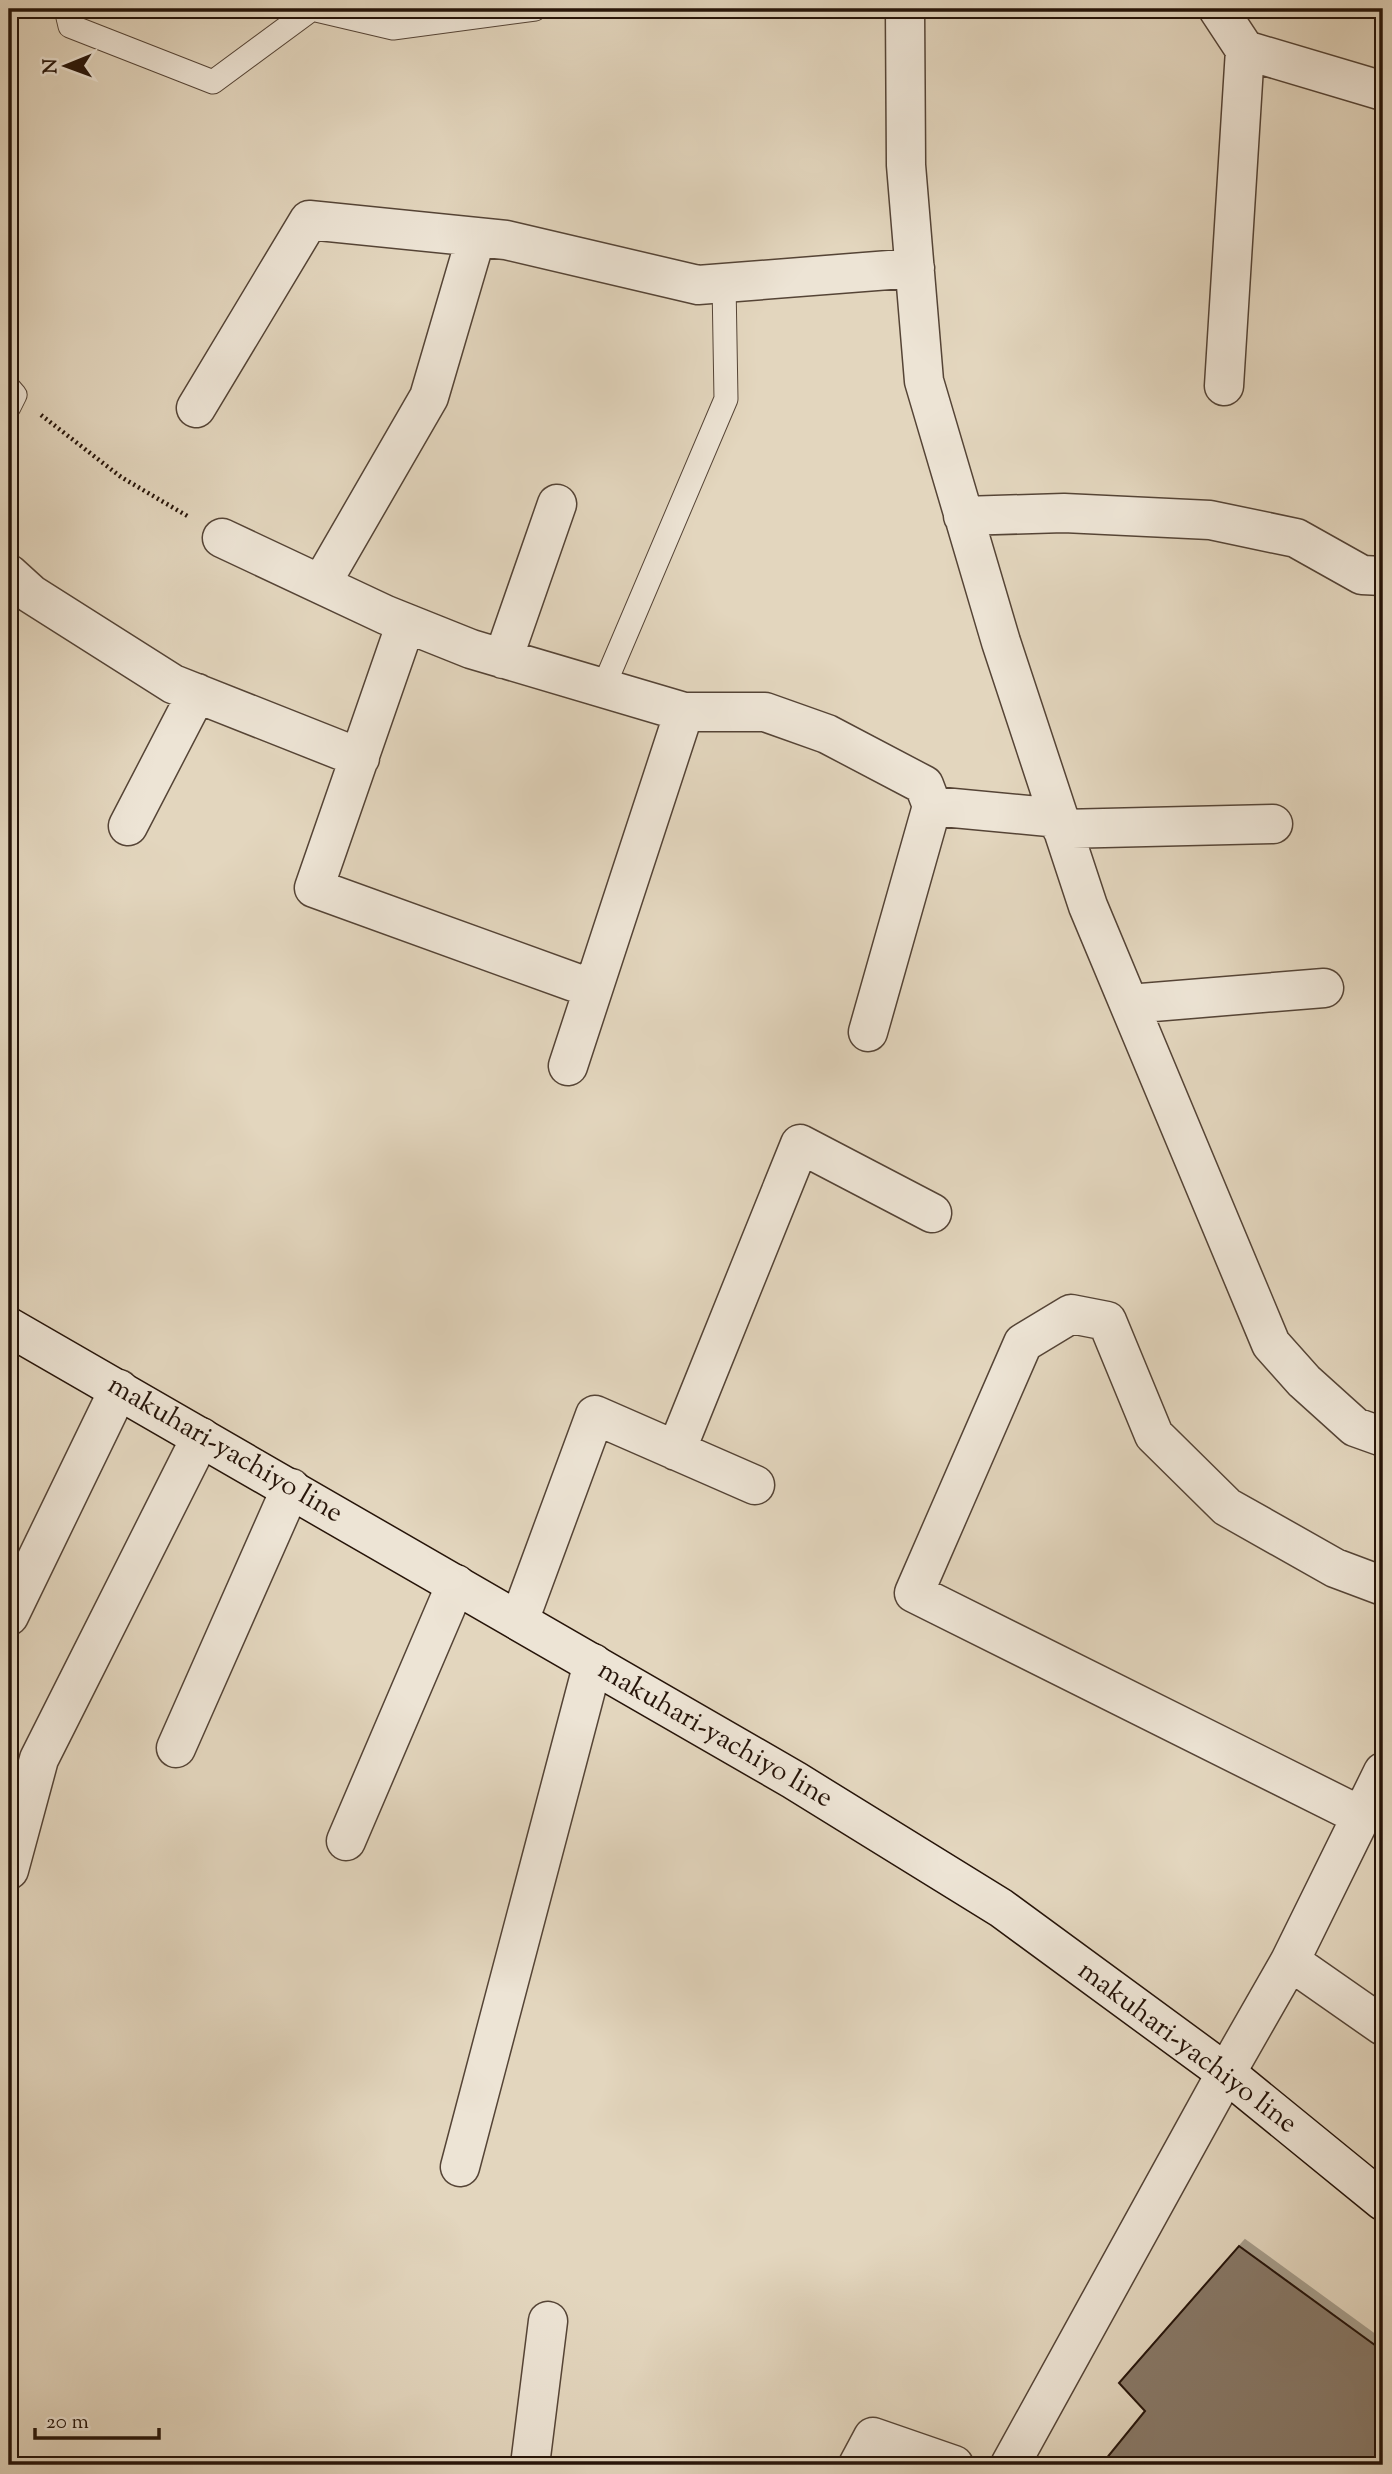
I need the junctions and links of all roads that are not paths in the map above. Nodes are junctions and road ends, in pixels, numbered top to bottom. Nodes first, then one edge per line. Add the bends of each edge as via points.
1 (66, 9) edge
2 (535, 9) edge
3 (905, 9) edge
4 (1218, 9) edge
5 (1245, 50) junction
6 (1383, 91) edge
7 (476, 237) junction
8 (915, 268) junction
9 (724, 283) junction
10 (1224, 386) dead end
11 (196, 408) dead end
12 (557, 504) dead end
13 (962, 516) junction
14 (222, 538) road end
15 (9, 574) edge
16 (1383, 576) edge
17 (321, 584) junction
18 (407, 623) junction
19 (503, 659) junction
20 (603, 688) junction
21 (197, 693) junction
22 (684, 712) junction
23 (360, 758) junction
24 (932, 806) junction
25 (1061, 824) junction
26 (1273, 824) dead end
27 (128, 826) dead end
28 (1324, 988) dead end
29 (593, 989) junction
30 (1129, 1004) junction
31 (868, 1032) dead end
32 (568, 1066) dead end
33 (932, 1213) dead end
34 (9, 1326) edge
35 (119, 1389) junction
36 (201, 1437) junction
37 (1383, 1437) edge
38 (676, 1451) junction
39 (755, 1485) dead end
40 (291, 1488) junction
41 (456, 1584) junction
42 (1383, 1586) edge
43 (9, 1615) edge
44 (519, 1621) junction
45 (593, 1663) junction
46 (176, 1748) dead end
47 (1383, 1772) edge
48 (1361, 1816) junction
49 (346, 1841) dead end
50 (9, 1870) edge
51 (1290, 1961) junction
52 (1383, 2026) edge
53 (1226, 2073) junction
54 (460, 2167) dead end
55 (1383, 2200) edge
56 (548, 2321) dead end
57 (530, 2465) edge
58 (858, 2465) edge
59 (954, 2465) edge
60 (1010, 2465) edge

1 - 2 lane via 70,26 213,82 312,9 393,28
3 - 8 street via 906,165
4 - 5 street
5 - 6 street
5 - 10 street
7 - 9 street via 698,285
7 - 11 street via 309,220
7 - 17 street via 429,397
8 - 9 street
8 - 13 street via 924,382
9 - 20 lane via 726,399
12 - 19 street
13 - 16 street via 1064,513 1210,520 1296,538 1362,575
13 - 25 street
14 - 17 street
15 - 21 street via 31,594 173,684
17 - 18 street
18 - 19 street
18 - 23 street
19 - 20 street
20 - 22 street
21 - 23 street
21 - 27 street
22 - 24 street via 765,712 827,734 924,785
22 - 29 street
23 - 29 street via 314,888
24 - 25 street
24 - 31 street
25 - 26 street
25 - 30 street via 1088,906
28 - 30 street
29 - 32 street
30 - 37 street via 1270,1344 1355,1427
33 - 38 street via 800,1144
34 - 35 street, makuhari-yachiyo line
35 - 36 street, makuhari-yachiyo line
35 - 43 street
36 - 40 street, makuhari-yachiyo line
36 - 50 street via 39,1759
38 - 39 street
38 - 44 street via 595,1415
40 - 41 street, makuhari-yachiyo line
40 - 46 street
41 - 44 street, makuhari-yachiyo line
41 - 49 street
42 - 48 street via 1335,1568 1227,1507 1154,1435 1107,1321 1071,1314 1023,1343 914,1593
44 - 45 street, makuhari-yachiyo line
45 - 53 street, makuhari-yachiyo line via 1001,1908
45 - 54 street
47 - 48 street
48 - 51 street
51 - 52 street
51 - 53 street
53 - 55 street, makuhari-yachiyo line
53 - 60 street
56 - 57 street
58 - 59 street via 873,2437

